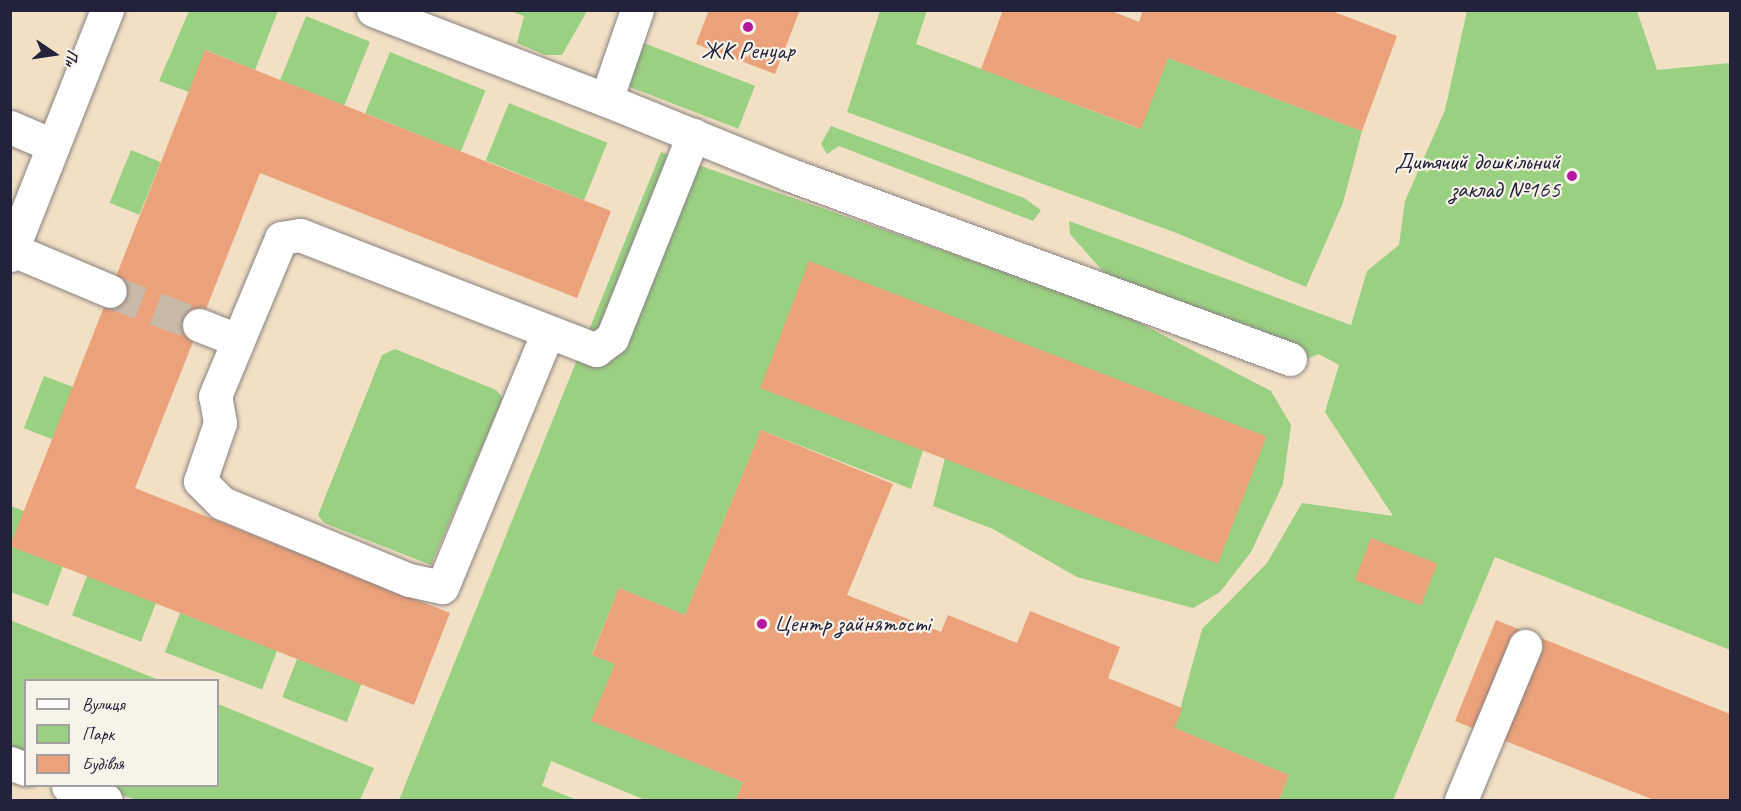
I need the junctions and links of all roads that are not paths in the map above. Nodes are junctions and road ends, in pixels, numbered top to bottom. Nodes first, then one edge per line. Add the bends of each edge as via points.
1 (107, 10) edge
2 (373, 10) edge
3 (638, 10) edge
4 (606, 100) junction
5 (10, 127) edge
6 (693, 135) junction
7 (52, 145) junction
8 (12, 252) edge
9 (110, 291) tunnel mouth
10 (199, 325) tunnel mouth
11 (548, 334) junction
12 (237, 340) junction
13 (1290, 359) dead end
14 (1525, 646) dead end
15 (71, 787) edge
16 (106, 801) edge
17 (1461, 801) edge

1 - 7 street
2 - 4 street
3 - 4 street
4 - 6 street
5 - 7 street
6 - 11 street via 606,346 587,350
6 - 13 street
7 - 8 street
8 - 9 street
10 - 12 street
11 - 12 street via 290,233 275,245
11 - 12 street via 442,587 409,580 222,503 200,481 220,423 215,396
14 - 17 street
15 - 16 street

